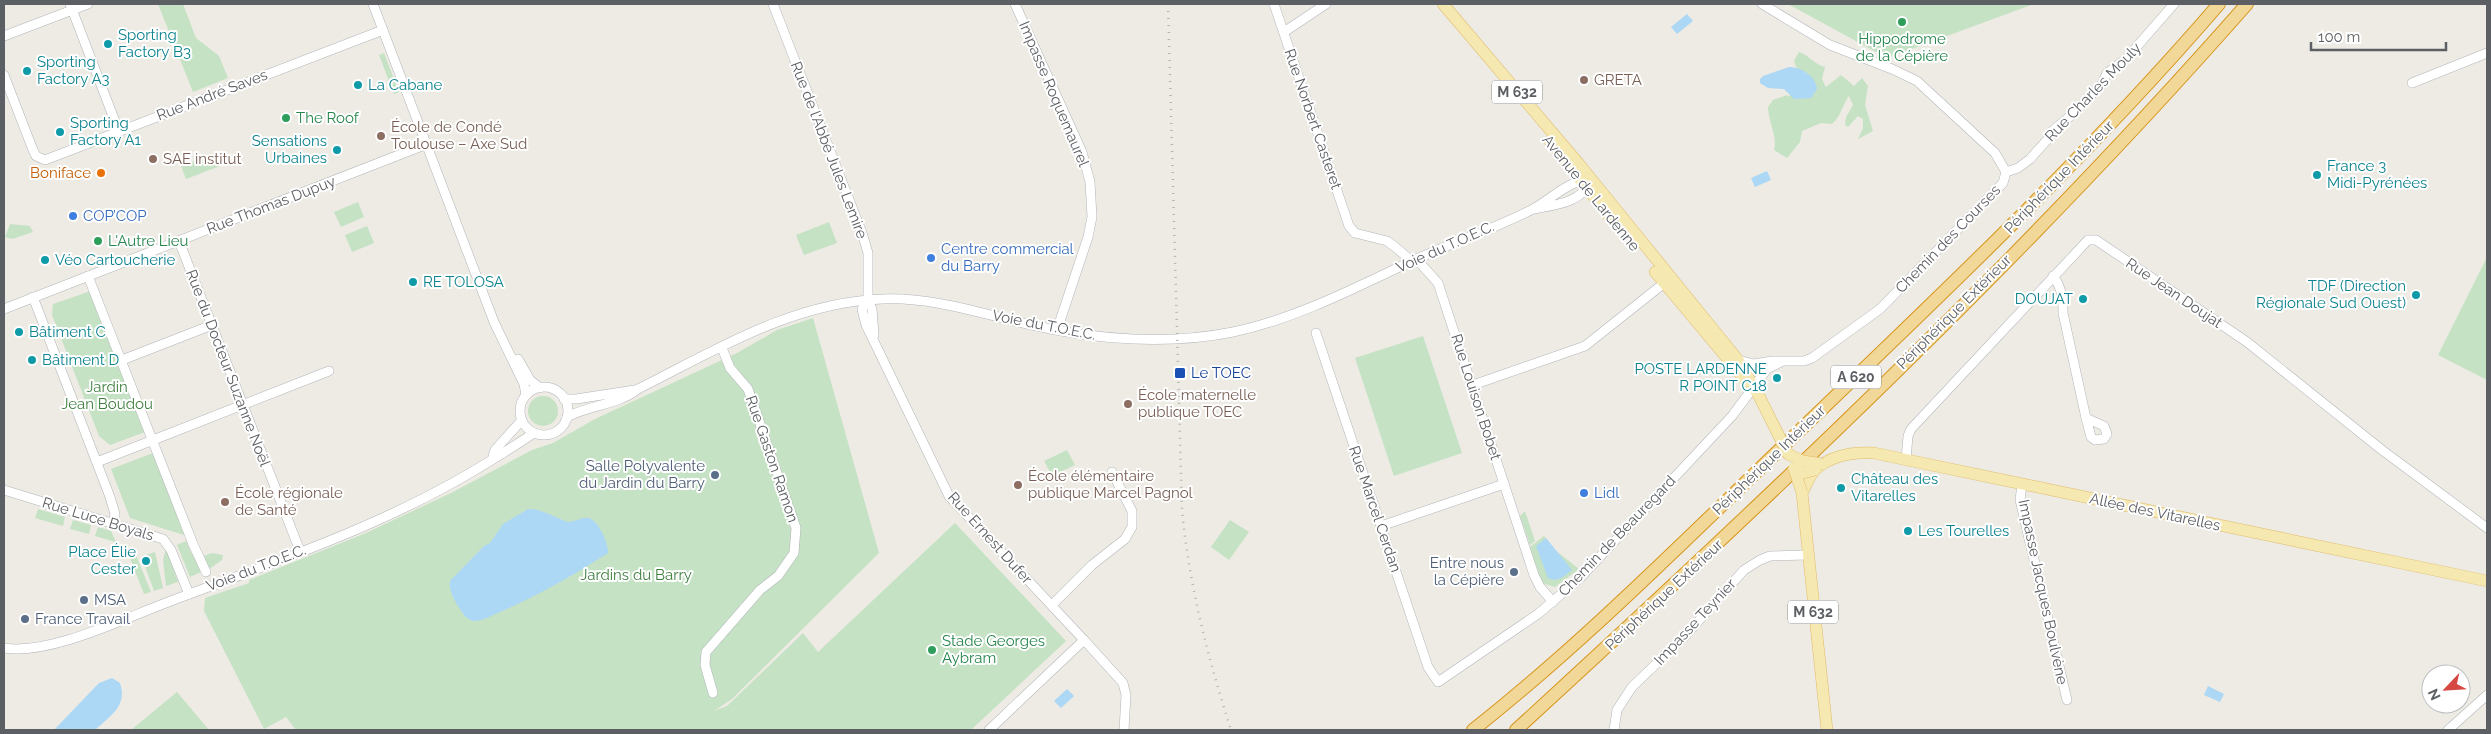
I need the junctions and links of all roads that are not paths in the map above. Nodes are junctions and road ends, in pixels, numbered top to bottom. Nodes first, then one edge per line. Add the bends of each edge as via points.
1 (88, 4) edge
2 (373, 4) edge
3 (773, 4) edge
4 (1015, 4) edge
5 (1274, 4) edge
6 (1326, 4) edge
7 (1437, 4) edge
8 (1443, 4) edge
9 (1762, 4) edge
10 (2174, 4) edge
11 (2219, 4) edge
12 (2247, 4) edge
13 (71, 7) edge
14 (383, 30) junction
15 (1284, 32) junction
16 (4, 36) edge
17 (2487, 54) edge
18 (4, 75) edge
19 (2412, 83) dead end
20 (127, 129) junction
21 (427, 144) junction
22 (2006, 172) junction
23 (1586, 183) junction
24 (1534, 209) junction
25 (1355, 233) joint
26 (179, 241) junction
27 (472, 259) junction
28 (1414, 261) junction
29 (88, 276) junction
30 (2053, 276) junction
31 (1667, 280) junction
32 (33, 297) junction
33 (868, 300) junction
34 (4, 309) edge
35 (212, 325) junction
36 (1057, 330) junction
37 (1316, 333) dead end
38 (722, 348) junction
39 (122, 360) junction
40 (1781, 362) junction
41 (329, 371) dead end
42 (1750, 376) junction
43 (1473, 385) junction
44 (540, 388) junction
45 (638, 389) junction
46 (526, 396) junction
47 (564, 399) junction
48 (243, 405) junction
49 (567, 417) junction
50 (2086, 418) dead end
51 (522, 420) junction
52 (534, 433) junction
53 (152, 439) junction
54 (1788, 454) junction
55 (493, 456) junction
56 (1906, 460) junction
57 (97, 462) junction
58 (1819, 467) junction
59 (1794, 468) junction
60 (1112, 472) dead end
61 (1504, 484) junction
62 (2022, 484) junction
63 (4, 490) edge
64 (1802, 493) junction
65 (113, 523) junction
66 (1381, 526) junction
67 (2487, 528) edge
68 (300, 551) junction
69 (1807, 555) junction
70 (206, 572) dead end
71 (2487, 580) edge
72 (189, 594) junction
73 (1553, 602) junction
74 (1052, 605) junction
75 (1084, 640) junction
76 (5, 648) edge
77 (1438, 682) joint
78 (713, 693) dead end
79 (2486, 698) edge
80 (2067, 700) dead end
81 (989, 730) edge
82 (1124, 730) edge
83 (1473, 730) edge
84 (1516, 730) edge
85 (1614, 730) edge
86 (1827, 730) edge
87 (2448, 730) edge

1 - 13 street
2 - 14 street
3 - 33 street, Rue de l'Abbé Jules Lemire via 862,233 868,252
4 - 36 street, Impasse Roquemaurel via 1082,152 1090,182 1092,217 1088,237
5 - 15 street, Rue Norbert Casteret
6 - 15 street
7 - 23 main road, Avenue de Lardenne / M 632
8 - 23 main road, Avenue de Lardenne / M 632
9 - 22 street, Chemin des Courses via 1830,45 1917,81 1994,152
10 - 22 street, Rue Charles Mouly via 2126,59 2107,73 2102,84 2050,133 2024,164
11 - 83 highway, Périphérique Intérieur / A 620 via 2097,138 1942,296 1636,586
12 - 84 highway, Périphérique Extérieur / A 620 via 2119,144 1958,310 1723,538
13 - 16 street
13 - 20 street via 116,124
14 - 20 street, Rue André Saves
14 - 21 street
15 - 25 street, Rue Norbert Casteret via 1349,226
17 - 19 street
18 - 20 street, Rue André Saves via 33,150 42,159 50,159
21 - 26 street, Rue Thomas Dupuy
21 - 27 street
22 - 40 street, Chemin des Courses via 2003,183 1880,309 1812,358
23 - 24 street, Voie du T.O.E.C.
23 - 24 street, Voie du T.O.E.C. via 1575,198
23 - 31 main road, Avenue de Lardenne / M 632
24 - 28 street, Voie du T.O.E.C.
25 - 28 street, Rue Louison Bobet via 1387,241
26 - 29 street, Rue Thomas Dupuy
26 - 35 street, Rue du Docteur Suzanne Noël
27 - 44 street via 512,349 530,380
27 - 46 street via 494,322 524,384
28 - 36 street, Voie du T.O.E.C. via 1281,319 1235,332 1133,338
28 - 43 street, Rue Louison Bobet via 1420,263 1438,283
29 - 32 street, Rue Thomas Dupuy
29 - 39 street
30 - 50 street via 2063,299 2063,313
30 - 56 street, Rue Jean Doujat via 1911,428
30 - 67 street, Rue Jean Doujat via 2088,240 2096,240 2247,342 2410,473
31 - 42 main road, Avenue de Lardenne / M 632 via 1734,363
31 - 43 street via 1585,346
32 - 34 street, Rue Thomas Dupuy
32 - 57 street
33 - 36 street, Voie du T.O.E.C. via 920,300 958,306
33 - 38 street, Voie du T.O.E.C. via 798,313
33 - 74 street, Rue Ernest Dufer via 862,309 863,316 949,496
35 - 39 street
35 - 48 street, Rue du Docteur Suzanne Noël
37 - 66 street, Rue Marcel Cerdan
38 - 45 street, Voie du T.O.E.C.
38 - 78 street, Rue Gaston Ramon via 730,368 748,389 796,528 794,553 778,576 760,590 706,652 705,665
39 - 53 street
40 - 42 street
40 - 42 street, Chemin des Courses via 1772,360
41 - 48 street
42 - 54 main road, Avenue de Lardenne, bridge
42 - 73 street, Chemin de Beauregard via 1740,407 1580,578
43 - 61 street, Rue Louison Bobet
44 - 46 street
44 - 47 street via 554,390
45 - 47 street, Voie du T.O.E.C.
45 - 49 street, Voie du T.O.E.C. via 630,395
46 - 51 street via 520,407
47 - 49 street
48 - 53 street
48 - 68 street, Rue du Docteur Suzanne Noël
49 - 52 street via 558,430 542,435
51 - 52 street
51 - 55 street, Voie du T.O.E.C.
52 - 55 street, Voie du T.O.E.C.
53 - 57 street
53 - 70 street
54 - 58 main road, bridge
54 - 59 main road, Avenue de Lardenne, bridge
55 - 68 street, Voie du T.O.E.C. via 470,473 428,494
56 - 58 main road, Allée des Vitarelles via 1874,453 1847,454
56 - 62 main road, Allée des Vitarelles
57 - 65 street via 115,514
58 - 59 main road, bridge via 1803,473
58 - 64 main road
59 - 64 main road, Avenue de Lardenne, bridge
60 - 74 street via 1132,511 1132,528
61 - 66 street
61 - 73 street, Rue Louison Bobet via 1534,575
62 - 71 main road, Allée des Vitarelles
62 - 80 street, Impasse Jacques Boulvène via 2020,500
63 - 65 street, Rue Luce Boyals
64 - 69 main road, Avenue de Lardenne / M 632
65 - 72 street, Rue Luce Boyals via 163,539 171,550
66 - 77 street, Rue Marcel Cerdan via 1428,667
68 - 72 street, Voie du T.O.E.C.
69 - 85 street, Impasse Teynier via 1770,556 1744,570 1686,635 1632,687 1617,710
69 - 86 main road, Avenue de Lardenne / M 632
72 - 76 street, Voie du T.O.E.C. via 67,639
73 - 77 street, Chemin de Beauregard
74 - 75 street, Rue Ernest Dufer
75 - 81 street
75 - 82 street, Rue Ernest Dufer via 1123,683 1126,695
79 - 87 street

